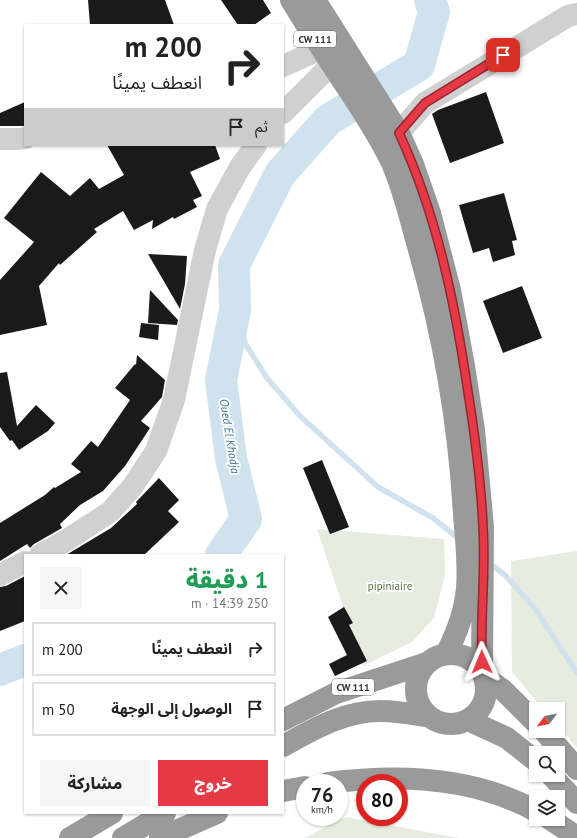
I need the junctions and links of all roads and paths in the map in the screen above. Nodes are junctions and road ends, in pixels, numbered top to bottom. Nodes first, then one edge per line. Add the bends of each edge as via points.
1 (291, 0) edge
2 (315, 0) edge
3 (577, 14) edge
4 (337, 64) junction
5 (284, 66) edge
6 (284, 112) edge
7 (378, 117) junction
8 (399, 133) junction
9 (24, 138) edge
10 (0, 139) edge
11 (255, 146) edge
12 (474, 527) junction
13 (42, 554) edge
14 (24, 563) edge
15 (0, 575) edge
16 (476, 575) junction
17 (437, 659) junction
18 (483, 675) junction
19 (529, 716) edge
20 (430, 717) junction
21 (284, 720) edge
22 (468, 720) junction
23 (550, 738) edge
24 (284, 745) edge
25 (529, 755) edge
26 (577, 769) edge
27 (348, 781) edge
28 (557, 782) edge
29 (296, 789) edge
30 (284, 791) edge
31 (577, 804) edge
32 (529, 809) edge
33 (110, 814) edge
34 (163, 814) edge
35 (215, 814) edge
36 (560, 826) edge
37 (577, 837) edge
38 (70, 838) edge
39 (124, 838) edge
40 (160, 838) edge

1 - 4 highway, CW 111
2 - 4 highway, CW 111
3 - 8 street via 568,16 425,103
4 - 5 street
4 - 6 street
4 - 7 highway, CW 111
7 - 8 highway, CW 111
7 - 12 highway, CW 111 via 430,288 454,412 463,491
8 - 12 highway, CW 111 via 430,213 450,290 474,430
9 - 10 street
11 - 13 street via 240,167 217,209 205,250 174,400 156,451 133,486 110,512
12 - 16 highway, CW 111
14 - 15 street
16 - 17 highway via 467,588 458,628
16 - 18 highway, CW 111
17 - 18 highway via 457,654 467,657
17 - 20 highway via 420,673 416,684 421,708
17 - 21 highway, CW 111 via 336,694
18 - 19 highway via 503,690
18 - 22 highway via 486,690 484,702 478,712
20 - 22 highway via 448,724 459,724
20 - 24 highway, CW 111 via 380,711 349,715 319,726
22 - 25 highway via 507,738
23 - 26 highway
27 - 32 highway via 380,778 446,782 504,797
28 - 31 highway
29 - 30 highway
33 - 38 highway
34 - 39 highway
35 - 40 highway
36 - 37 highway

